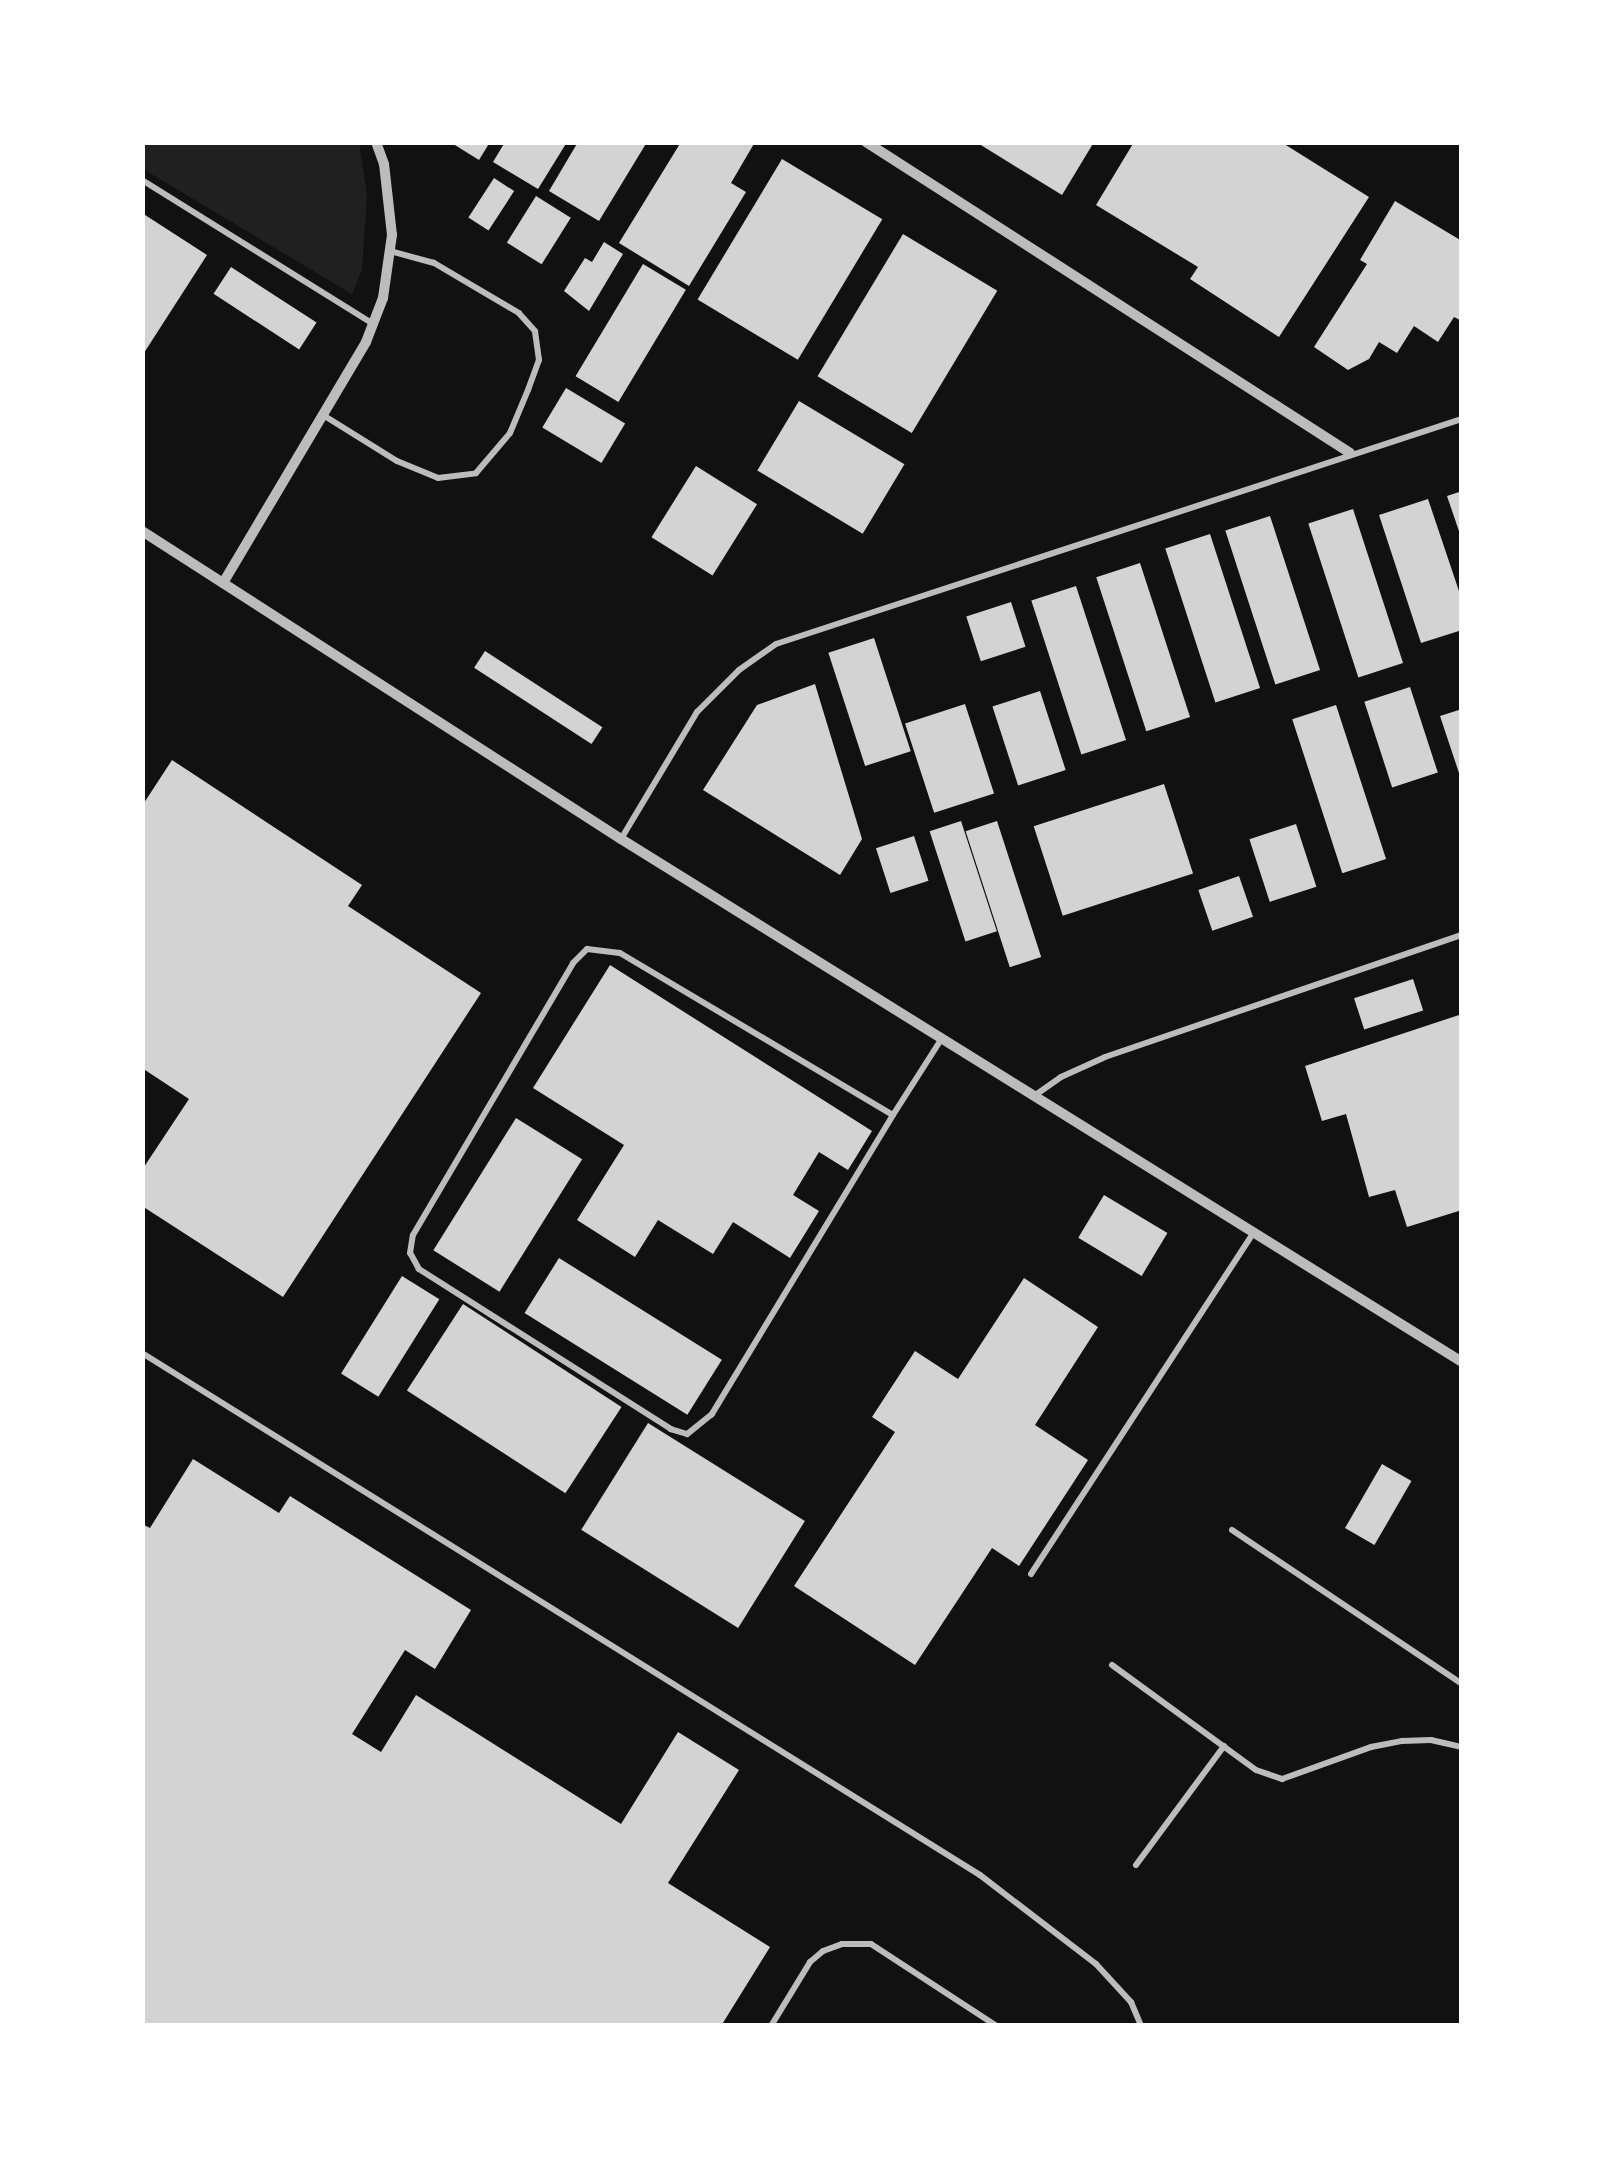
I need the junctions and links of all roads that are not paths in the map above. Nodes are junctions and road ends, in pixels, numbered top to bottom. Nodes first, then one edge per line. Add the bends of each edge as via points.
1 (376, 142) edge
2 (866, 142) edge
3 (142, 180) edge
4 (390, 250) junction
5 (372, 324) junction
6 (323, 414) junction
7 (1462, 419) edge
8 (1350, 453) junction
9 (142, 531) edge
10 (222, 583) junction
11 (622, 839) junction
12 (1462, 934) edge
13 (942, 1038) junction
14 (1034, 1096) junction
15 (893, 1114) junction
16 (1253, 1233) junction
17 (142, 1353) edge
18 (1462, 1362) edge
19 (1232, 1530) dead end
20 (1031, 1574) dead end
21 (1112, 1665) dead end
22 (1462, 1684) edge
23 (1224, 1746) junction
24 (1462, 1746) edge
25 (1136, 1865) dead end
26 (772, 2026) edge
27 (997, 2026) edge
28 (1141, 2026) edge

1 - 4 street via 384,164
2 - 8 street
3 - 5 lane
4 - 5 street
4 - 6 lane via 434,263 520,313 535,331 539,360 528,390 510,432 476,473 438,478 397,461
5 - 6 street
6 - 10 street
7 - 8 lane
8 - 11 lane via 776,644 698,712
9 - 10 street
10 - 11 street
11 - 13 street
12 - 14 lane via 1105,1056
13 - 14 street
13 - 15 lane
14 - 16 street
15 - 15 lane via 712,1414 687,1434 419,1269 410,1253 443,1184 573,963 587,950 620,953
16 - 18 street
16 - 20 lane
17 - 28 lane via 980,1875 1096,1964 1131,2002
19 - 22 lane
21 - 23 lane
23 - 24 lane via 1256,1770 1282,1779 1402,1741
23 - 25 lane
26 - 27 lane via 810,1962 842,1944 872,1944

